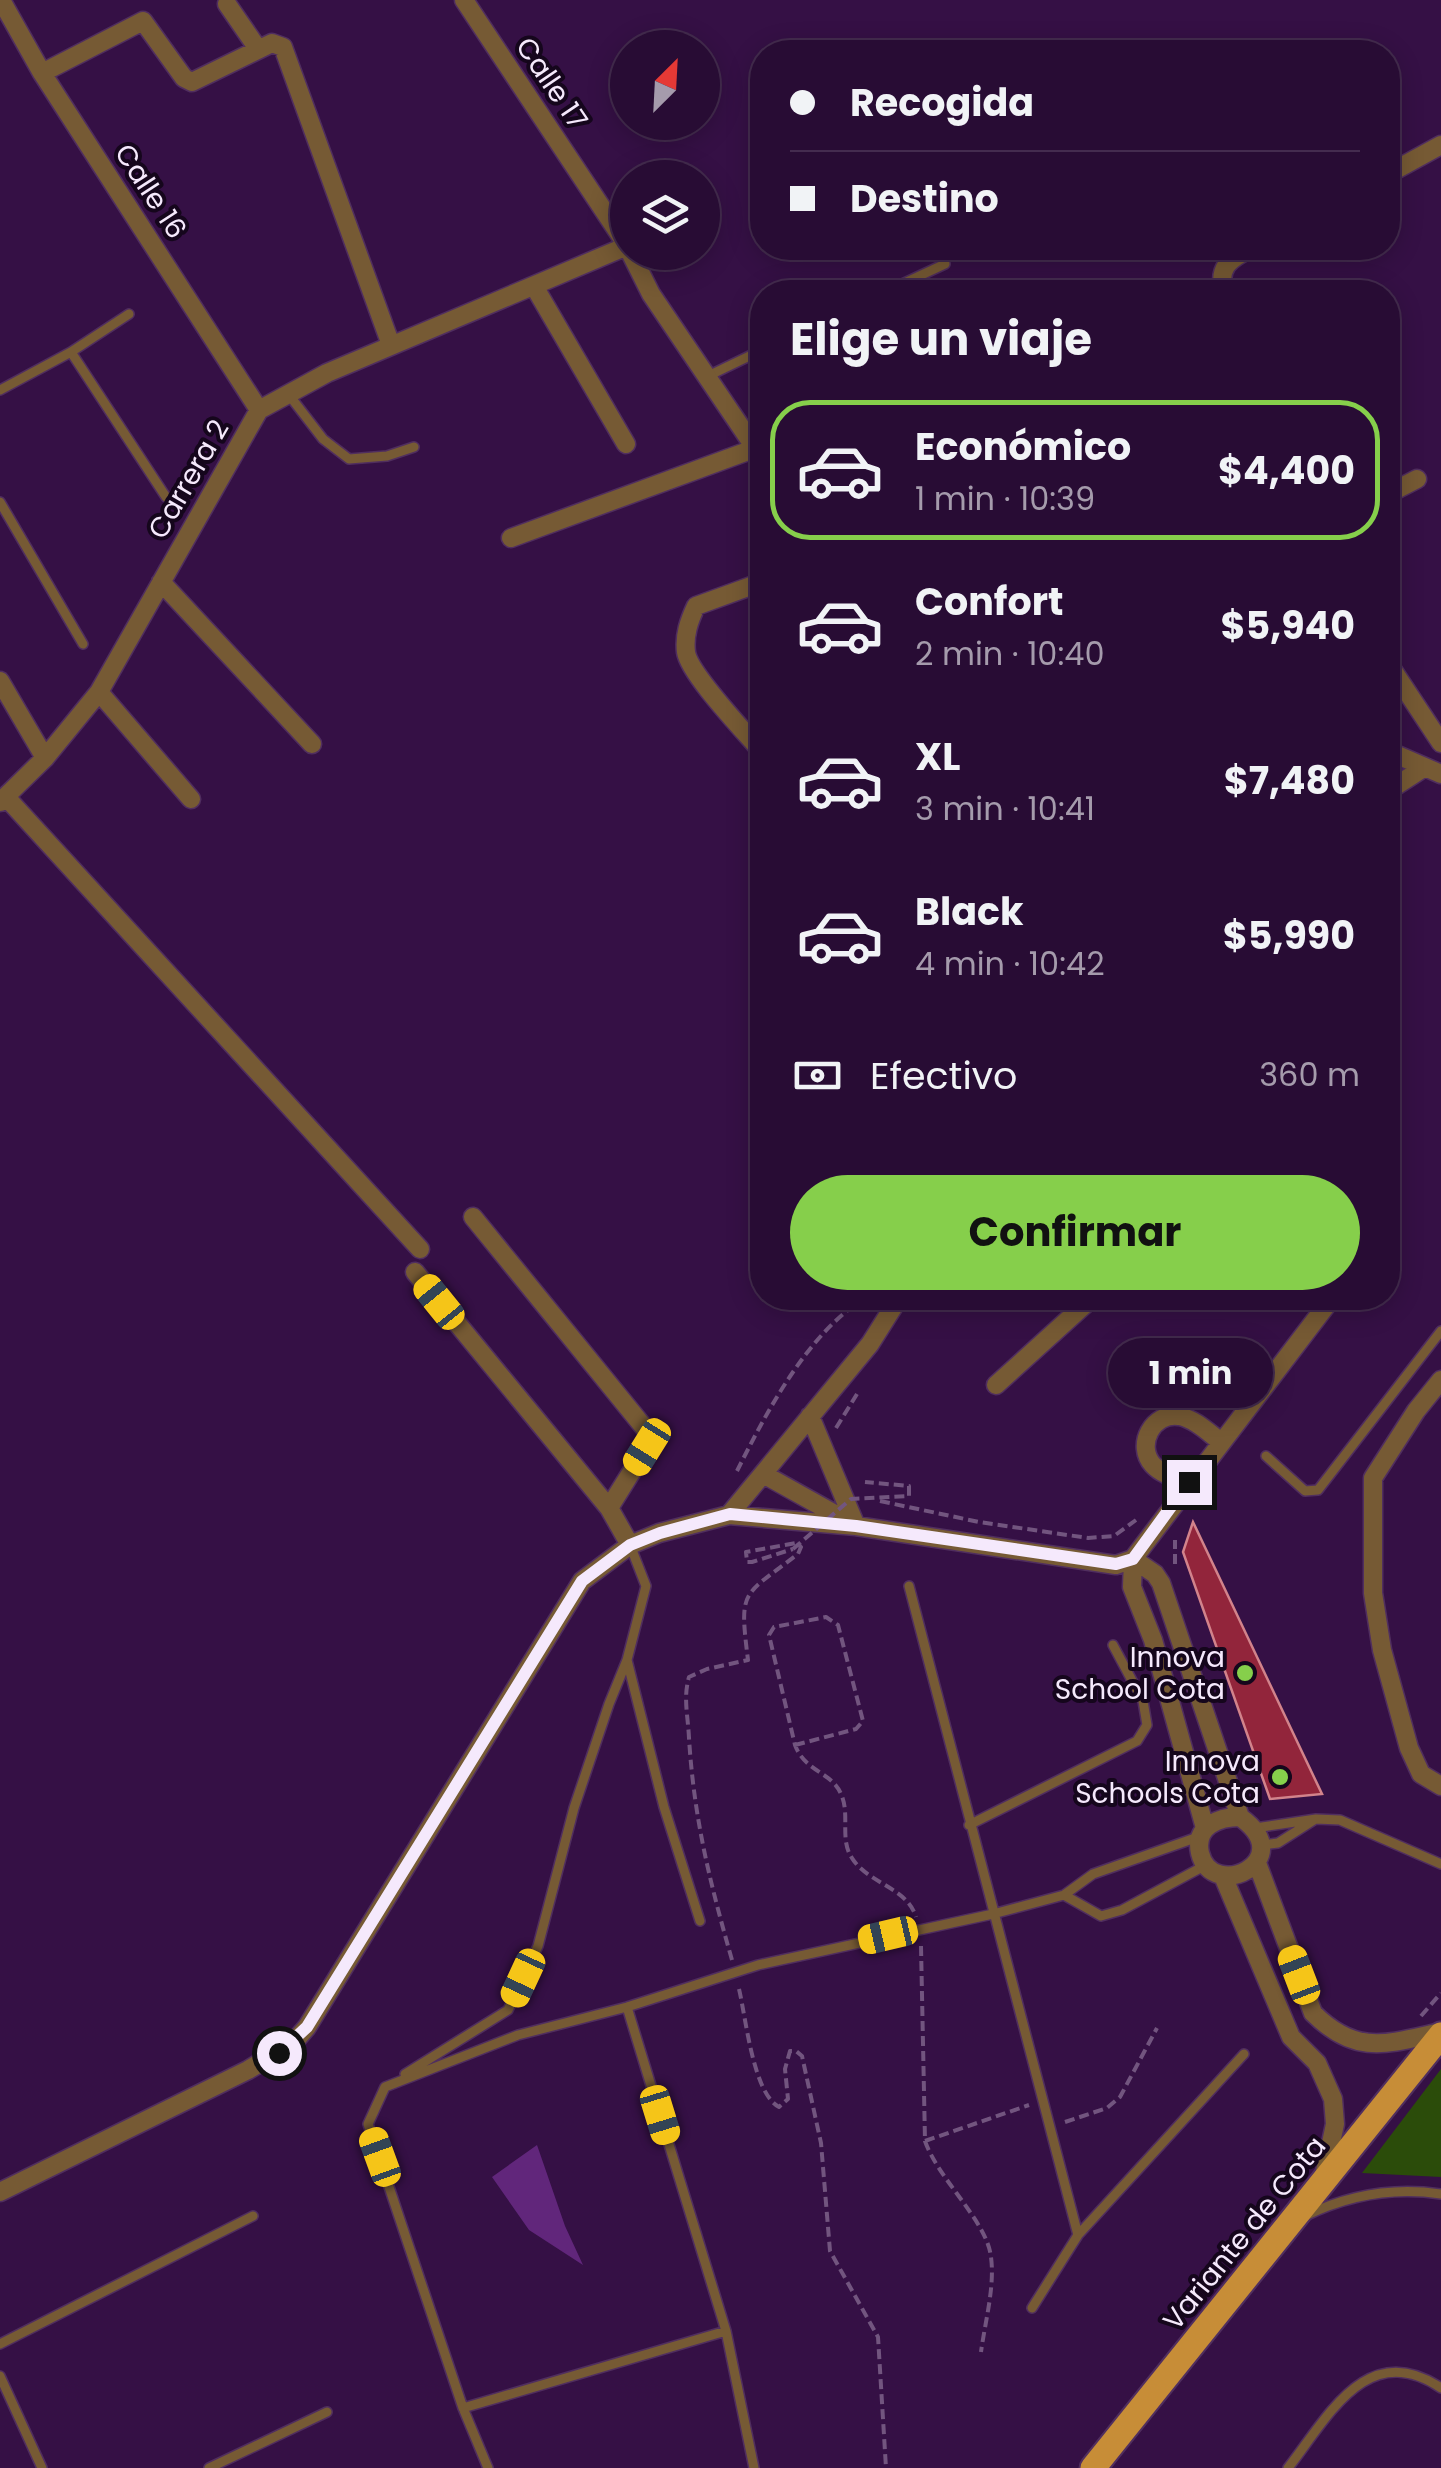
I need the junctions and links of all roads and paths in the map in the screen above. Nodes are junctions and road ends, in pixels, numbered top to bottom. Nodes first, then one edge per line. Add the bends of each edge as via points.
1 (464, 0) edge
2 (227, 4) dead end
3 (2, 7) edge
4 (258, 49) junction
5 (42, 73) junction
6 (1441, 145) edge
7 (1400, 167) edge
8 (610, 222) edge
9 (610, 256) edge
10 (945, 264) dead end
11 (639, 270) edge
12 (911, 280) edge
13 (534, 286) junction
14 (129, 314) dead end
15 (391, 346) junction
16 (71, 352) junction
17 (750, 356) edge
18 (708, 376) junction
19 (0, 390) edge
20 (289, 395) junction
21 (259, 410) junction
22 (750, 432) edge
23 (626, 444) dead end
24 (414, 446) dead end
25 (750, 446) edge
26 (1416, 479) dead end
27 (1400, 488) edge
28 (166, 497) dead end
29 (0, 502) edge
30 (511, 538) dead end
31 (161, 582) junction
32 (750, 586) edge
33 (82, 644) dead end
34 (0, 681) edge
35 (1400, 681) edge
36 (100, 692) junction
37 (750, 738) edge
38 (1441, 743) edge
39 (312, 744) dead end
40 (1400, 755) edge
41 (44, 758) junction
42 (1433, 770) edge
43 (1400, 785) edge
44 (3, 799) edge
45 (191, 799) dead end
46 (473, 1218) dead end
47 (420, 1248) dead end
48 (415, 1272) dead end
49 (849, 1310) edge
50 (891, 1310) edge
51 (1079, 1310) edge
52 (1323, 1310) edge
53 (1441, 1331) edge
54 (1441, 1380) edge
55 (996, 1385) dead end
56 (810, 1416) junction
57 (1220, 1442) junction
58 (1266, 1456) dead end
59 (764, 1475) junction
60 (732, 1482) dead end
61 (865, 1482) dead end
62 (1189, 1482) junction
63 (861, 1493) dead end
64 (609, 1508) junction
65 (730, 1514) junction
66 (1139, 1518) dead end
67 (856, 1526) junction
68 (630, 1545) junction
69 (1133, 1559) junction
70 (908, 1586) dead end
71 (1113, 1644) dead end
72 (627, 1660) junction
73 (795, 1745) junction
74 (1441, 1786) edge
75 (1316, 1819) junction
76 (969, 1825) junction
77 (1203, 1832) junction
78 (1253, 1838) junction
79 (1441, 1864) edge
80 (1206, 1866) junction
81 (1223, 1876) junction
82 (1064, 1895) junction
83 (993, 1914) junction
84 (700, 1921) dead end
85 (921, 1928) junction
86 (736, 1972) junction
87 (627, 2006) junction
88 (1157, 2028) dead end
89 (1441, 2033) edge
90 (1244, 2054) dead end
91 (385, 2087) junction
92 (1041, 2101) junction
93 (1051, 2126) junction
94 (925, 2141) junction
95 (1322, 2184) junction
96 (0, 2192) edge
97 (1441, 2194) edge
98 (253, 2216) dead end
99 (1294, 2221) junction
100 (1078, 2235) junction
101 (1032, 2308) dead end
102 (726, 2331) junction
103 (0, 2344) edge
104 (981, 2352) dead end
105 (0, 2376) edge
106 (1441, 2388) edge
107 (464, 2408) junction
108 (328, 2412) dead end
109 (230, 2464) edge
110 (42, 2468) edge
111 (210, 2468) edge
112 (488, 2468) edge
113 (754, 2468) edge
114 (886, 2468) edge
115 (1093, 2468) edge
116 (1288, 2468) edge

1 - 8 street, Calle 17
2 - 4 street
3 - 5 street, Calle 16
4 - 5 street via 192,82 143,21
4 - 15 street via 283,47
5 - 21 street, Calle 16
6 - 7 street
9 - 13 street, Carrera 2
10 - 12 lane
11 - 18 street, Calle 17
13 - 15 street, Carrera 2
13 - 23 street
14 - 16 lane
15 - 20 street, Carrera 2
16 - 19 lane
16 - 28 lane
17 - 18 lane
18 - 22 street, Calle 17
20 - 21 street, Carrera 2
20 - 24 lane via 322,438 350,459
21 - 31 street, Carrera 2
25 - 30 street
26 - 27 street
29 - 33 lane
31 - 36 street, Carrera 2
31 - 39 street
32 - 37 street via 696,606 686,655
34 - 41 street
35 - 38 street
36 - 41 street, Carrera 2
36 - 45 street
40 - 42 street
41 - 44 street, Carrera 2
42 - 43 street
44 - 47 street
46 - 64 street via 647,1430 647,1447
48 - 64 street
49 - 60 path via 806,1356
50 - 56 street
51 - 55 street
52 - 57 street
53 - 58 lane via 1318,1490 1305,1491
54 - 74 street via 1373,1478 1373,1594 1382,1650 1409,1748 1421,1774
56 - 59 street
56 - 67 street
57 - 62 street
57 - 62 street via 1178,1416 1148,1430 1150,1463
59 - 65 street
59 - 67 street
61 - 86 path, bridge via 909,1486 909,1496 851,1499 806,1538 793,1550 752,1562 746,1552 779,1544 796,1543 802,1547 749,1592 742,1612 748,1660 688,1677 684,1695 704,1862
62 - 69 street
63 - 66 path, bridge via 979,1522 1088,1538 1114,1536
64 - 68 street
65 - 67 street
65 - 68 street
67 - 69 street via 1116,1564
68 - 72 lane via 646,1586
68 - 96 street via 582,1581 294,2042
69 - 77 street via 1132,1587 1153,1640
69 - 78 street via 1161,1583
70 - 76 lane
71 - 76 lane via 1142,1701 1146,1725 1137,1741
72 - 84 lane
72 - 91 lane via 574,1808 538,1946 508,2010
73 - 73 path via 856,1730 862,1721 838,1625 826,1617 770,1630
73 - 85 path via 800,1759 839,1788 850,1858 904,1898
75 - 78 lane
75 - 78 lane via 1278,1843
75 - 79 lane via 1340,1820
76 - 83 lane
77 - 78 street via 1220,1817
77 - 80 street
77 - 82 lane via 1094,1874
78 - 81 street via 1242,1875
78 - 89 street via 1313,2013 1352,2042 1384,2045
80 - 81 street
80 - 82 lane via 1102,1916
81 - 95 street via 1291,2037 1317,2062 1333,2099
82 - 83 lane
83 - 85 lane
83 - 92 lane
85 - 86 lane
85 - 94 path
86 - 87 lane
86 - 114 path via 768,2101 779,2107 788,2099 790,2052 802,2056 822,2143 830,2251 878,2337
87 - 91 lane via 518,2034
87 - 102 lane
88 - 93 path via 1120,2097 1107,2108
89 - 95 main road, Variante de Cota
90 - 100 lane
91 - 107 lane via 368,2124
92 - 93 lane
92 - 94 path
93 - 100 lane
94 - 104 path via 991,2258
95 - 99 main road, Variante de Cota
97 - 99 lane via 1363,2195
98 - 103 lane
99 - 115 main road, Variante de Cota
100 - 101 lane
102 - 107 lane
102 - 113 lane
105 - 110 lane
106 - 116 lane via 1406,2372 1364,2379
107 - 112 lane
108 - 109 lane
109 - 111 lane

